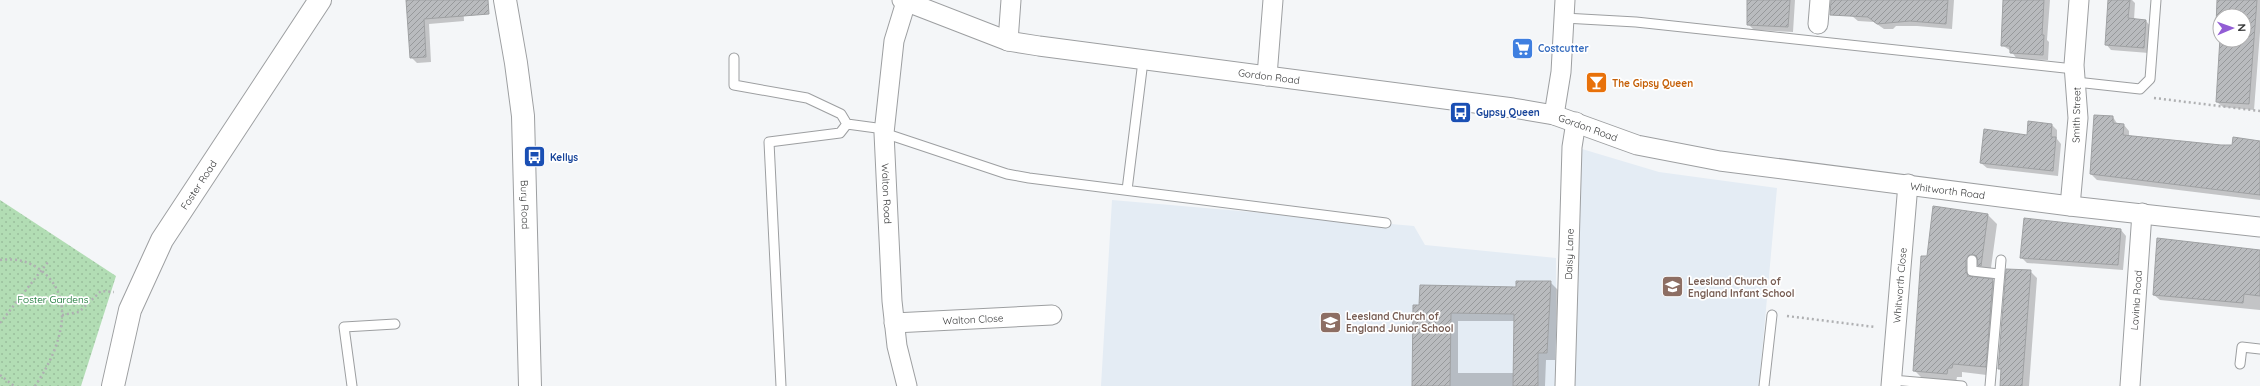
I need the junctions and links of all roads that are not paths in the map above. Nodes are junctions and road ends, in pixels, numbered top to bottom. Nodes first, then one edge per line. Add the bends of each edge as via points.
1 (320, 0) edge
2 (505, 0) edge
3 (1011, 0) edge
4 (1273, 0) edge
5 (1820, 0) edge
6 (2079, 0) edge
7 (2156, 0) edge
8 (904, 1) edge
9 (1564, 9) edge
10 (1818, 24) dead end
11 (1008, 41) junction
12 (734, 58) dead end
13 (1143, 61) junction
14 (1267, 76) junction
15 (2075, 76) junction
16 (1554, 115) junction
17 (1576, 122) junction
18 (847, 124) junction
19 (884, 131) junction
20 (1637, 145) joint
21 (1908, 184) junction
22 (1127, 190) junction
23 (2070, 206) junction
24 (2142, 214) junction
25 (1386, 223) dead end
26 (2260, 227) edge
27 (1972, 260) dead end
28 (2001, 260) dead end
29 (1999, 274) junction
30 (1772, 315) road end
31 (1052, 316) dead end
32 (894, 323) junction
33 (395, 324) dead end
34 (2260, 349) edge
35 (2240, 364) dead end
36 (1891, 383) edge
37 (1922, 384) edge
38 (113, 386) edge
39 (352, 386) edge
40 (530, 386) edge
41 (781, 386) edge
42 (907, 386) edge
43 (1565, 386) edge
44 (1764, 386) edge
45 (1962, 386) edge
46 (1990, 386) edge
47 (2130, 386) edge

1 - 38 main road, Foster Road via 162,240 134,299
2 - 40 main road, Bury Road via 523,116
3 - 11 street
4 - 14 street
5 - 10 street
6 - 15 street, Smith Street
7 - 15 lane via 2150,78 2140,89
8 - 11 street, Gordon Road
8 - 19 street, Walton Road via 894,41
9 - 15 lane via 1644,22
9 - 16 street via 1560,83
11 - 13 street, Gordon Road
12 - 18 lane via 734,85 807,98 841,114
13 - 14 street, Gordon Road
13 - 22 lane
14 - 16 street, Gordon Road
15 - 23 street, Smith Street via 2078,118
16 - 17 street, Gordon Road
17 - 20 street, Gordon Road
17 - 43 street, Daisy Lane via 1572,147
18 - 19 lane
18 - 41 lane via 840,133 769,142
19 - 22 lane via 1007,174
19 - 32 street, Walton Road
20 - 21 street, Whitworth Road via 1720,161
21 - 23 street, Whitworth Road
21 - 36 street, Whitworth Close
22 - 25 lane
23 - 24 street, Whitworth Road
24 - 26 street, Whitworth Road
24 - 47 street, Lavinia Road
27 - 29 lane via 1972,271
28 - 29 lane
29 - 46 lane
30 - 44 lane
31 - 32 street, Walton Close
32 - 42 street, Walton Road
33 - 39 lane via 344,327
34 - 35 lane via 2242,347
36 - 37 lane
37 - 45 lane

